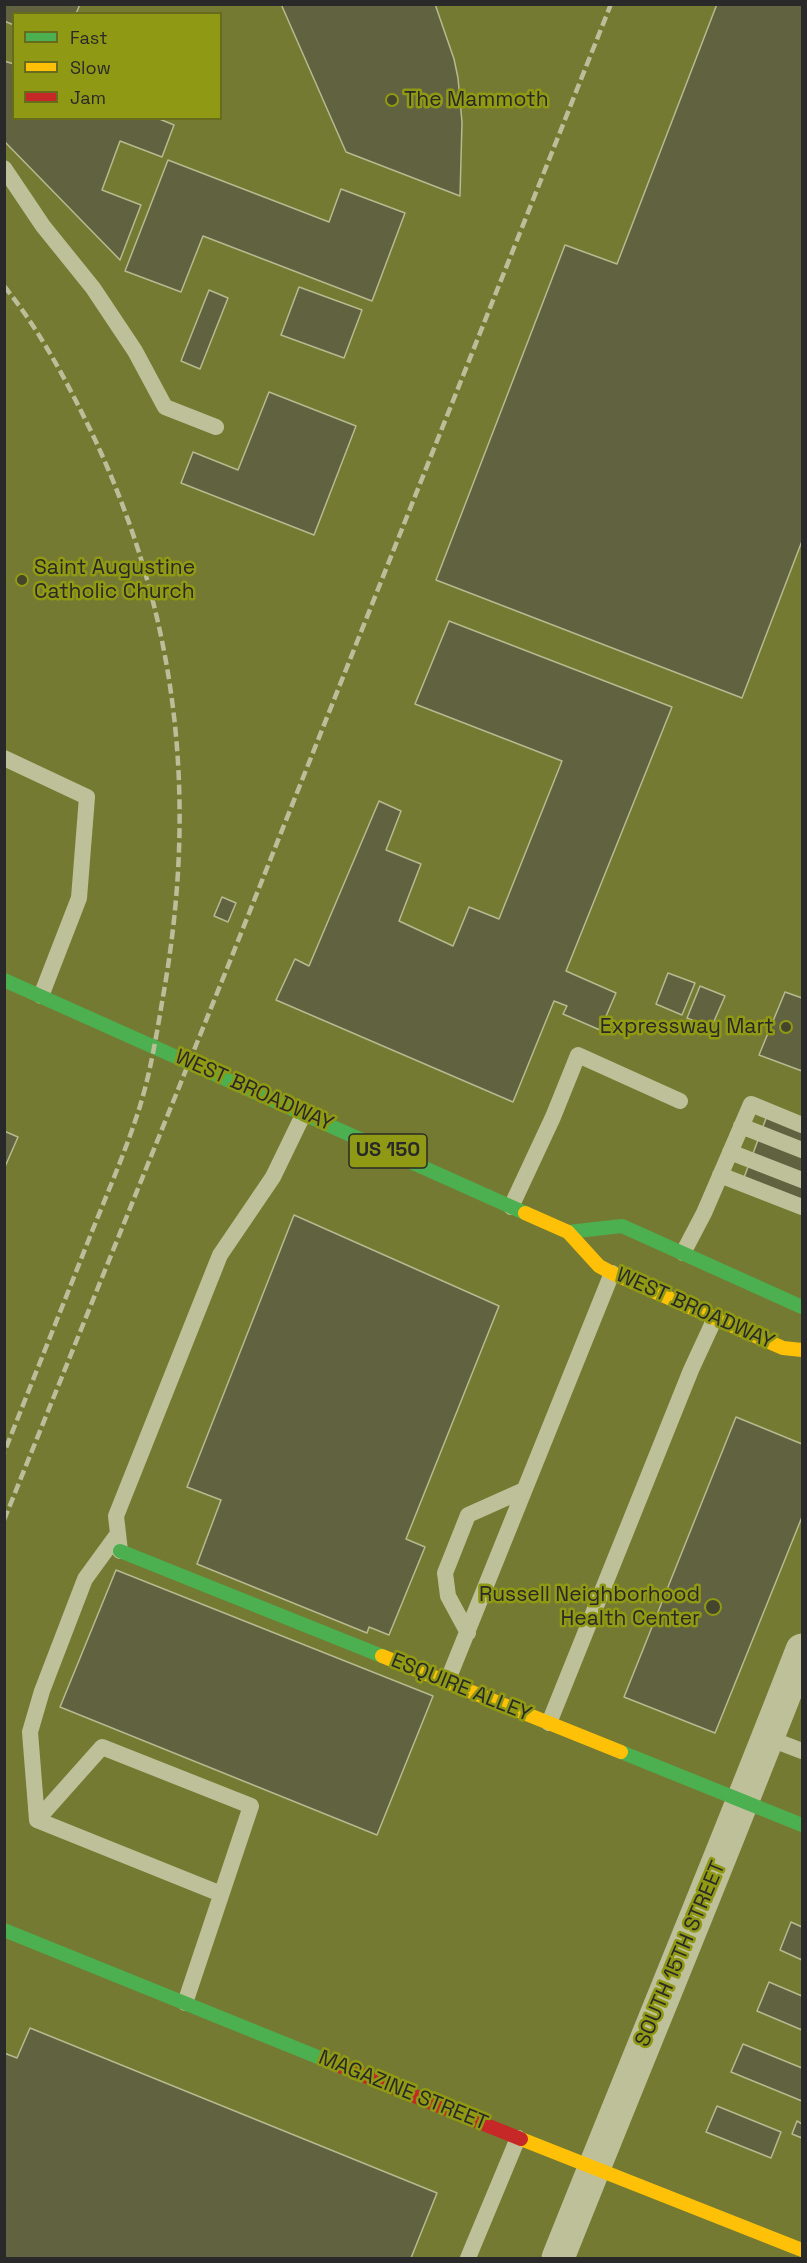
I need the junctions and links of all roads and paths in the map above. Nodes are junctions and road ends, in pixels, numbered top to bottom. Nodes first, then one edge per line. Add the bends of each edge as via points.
1 (4, 168) edge
2 (216, 427) dead end
3 (4, 758) edge
4 (4, 980) edge
5 (41, 996) junction
6 (680, 1101) dead end
7 (304, 1113) junction
8 (802, 1125) edge
9 (741, 1126) junction
10 (802, 1150) edge
11 (730, 1152) junction
12 (720, 1175) junction
13 (802, 1180) edge
14 (512, 1207) junction
15 (802, 1207) edge
16 (568, 1232) junction
17 (683, 1253) junction
18 (612, 1273) junction
19 (802, 1306) edge
20 (715, 1318) junction
21 (802, 1350) edge
22 (524, 1490) junction
23 (119, 1543) junction
24 (468, 1633) junction
25 (802, 1650) edge
26 (447, 1682) junction
27 (549, 1723) junction
28 (768, 1738) junction
29 (802, 1751) edge
30 (744, 1801) junction
31 (37, 1820) junction
32 (802, 1825) edge
33 (221, 1894) junction
34 (4, 1930) edge
35 (185, 2003) junction
36 (518, 2138) junction
37 (594, 2169) junction
38 (780, 2242) junction
39 (802, 2250) edge
40 (468, 2259) edge
41 (558, 2259) edge
42 (774, 2259) edge

1 - 2 lane via 42,226 93,288 135,351 165,407
3 - 5 lane via 87,797 80,898
4 - 5 street, WEST BROADWAY / US 150
5 - 7 street, WEST BROADWAY / US 150
6 - 14 lane via 578,1055
7 - 14 street, WEST BROADWAY / US 150
7 - 23 lane via 273,1177 219,1255 116,1516
8 - 9 lane via 751,1104
9 - 10 lane
9 - 11 lane
11 - 12 lane
11 - 13 lane
12 - 15 lane
12 - 17 lane
14 - 16 street, WEST BROADWAY / US 150
16 - 17 street via 622,1226
16 - 18 street, WEST BROADWAY / US 150 via 599,1266
17 - 19 street
18 - 20 street, WEST BROADWAY / US 150
18 - 22 lane
20 - 21 street, WEST BROADWAY / US 150 via 783,1348
20 - 27 lane
22 - 24 lane
22 - 24 lane via 468,1515 445,1573 448,1596
23 - 26 street, ESQUIRE ALLEY
23 - 31 lane via 85,1579 42,1691 30,1732
24 - 26 lane
25 - 28 street, SOUTH 15TH STREET
26 - 27 street, ESQUIRE ALLEY
27 - 30 street, ESQUIRE ALLEY
28 - 29 lane
28 - 30 street, SOUTH 15TH STREET
30 - 32 street, ESQUIRE ALLEY
30 - 37 street, SOUTH 15TH STREET
31 - 33 lane
31 - 33 lane via 102,1747 251,1806
33 - 35 lane
34 - 35 street, MAGAZINE STREET
35 - 36 street, MAGAZINE STREET
36 - 37 street, MAGAZINE STREET
36 - 40 lane
37 - 38 street, MAGAZINE STREET
37 - 41 street, SOUTH 15TH STREET
38 - 39 street, MAGAZINE STREET
38 - 42 lane

